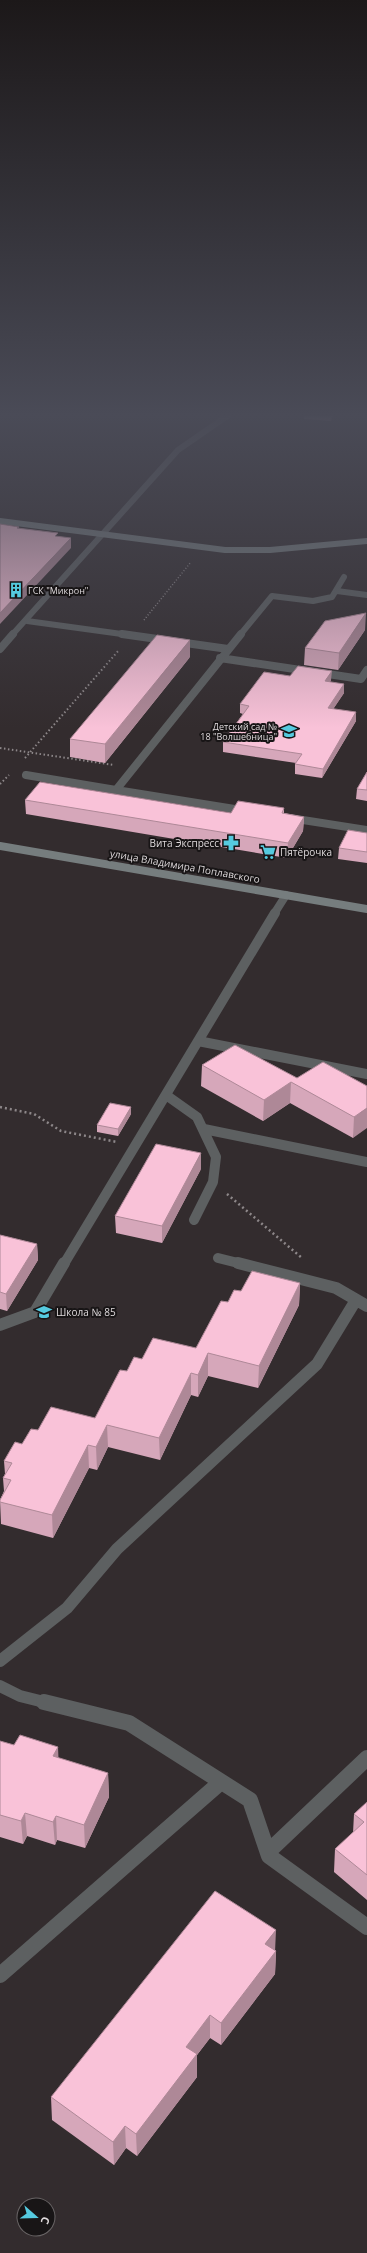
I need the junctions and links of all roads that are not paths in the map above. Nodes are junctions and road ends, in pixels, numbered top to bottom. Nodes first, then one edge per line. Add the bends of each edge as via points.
1 (119, 517) edge
2 (0, 521) edge
3 (104, 534) junction
4 (367, 541) edge
5 (344, 577) dead end
6 (337, 591) junction
7 (367, 595) edge
8 (27, 621) junction
9 (0, 649) edge
10 (228, 649) junction
11 (220, 658) junction
12 (367, 670) edge
13 (26, 775) dead end
14 (116, 790) junction
15 (257, 812) edge
16 (281, 816) edge
17 (367, 830) edge
18 (0, 846) edge
19 (286, 894) junction
20 (367, 909) edge
21 (198, 1041) junction
22 (367, 1074) edge
23 (166, 1094) junction
24 (204, 1129) junction
25 (367, 1162) edge
26 (194, 1220) dead end
27 (218, 1258) dead end
28 (356, 1300) junction
29 (367, 1306) edge
30 (0, 1325) edge
31 (0, 1661) edge
32 (0, 1686) edge
33 (367, 1758) edge
34 (221, 1782) junction
35 (268, 1852) junction
36 (367, 1927) edge
37 (0, 1975) edge

1 - 3 street
2 - 3 main road
3 - 4 main road via 202,547 270,550
3 - 8 street
5 - 6 street
6 - 7 street
6 - 10 street via 332,597 313,601 272,596
8 - 9 street
8 - 10 street
10 - 11 street
11 - 12 street via 361,679
11 - 14 street
13 - 14 street
14 - 15 street
16 - 17 street
18 - 19 main road, улица Владимира Поплавского
19 - 20 main road, улица Владимира Поплавского
19 - 21 street
21 - 22 street
21 - 23 street
23 - 24 street via 198,1117
23 - 30 street via 35,1312
24 - 25 street
24 - 26 street via 216,1157 213,1182
27 - 28 street via 336,1288
28 - 29 street
28 - 31 street via 317,1364 117,1550 67,1608
32 - 34 street via 20,1696 129,1723
33 - 35 street
34 - 35 street via 250,1800
34 - 37 street
35 - 36 street

